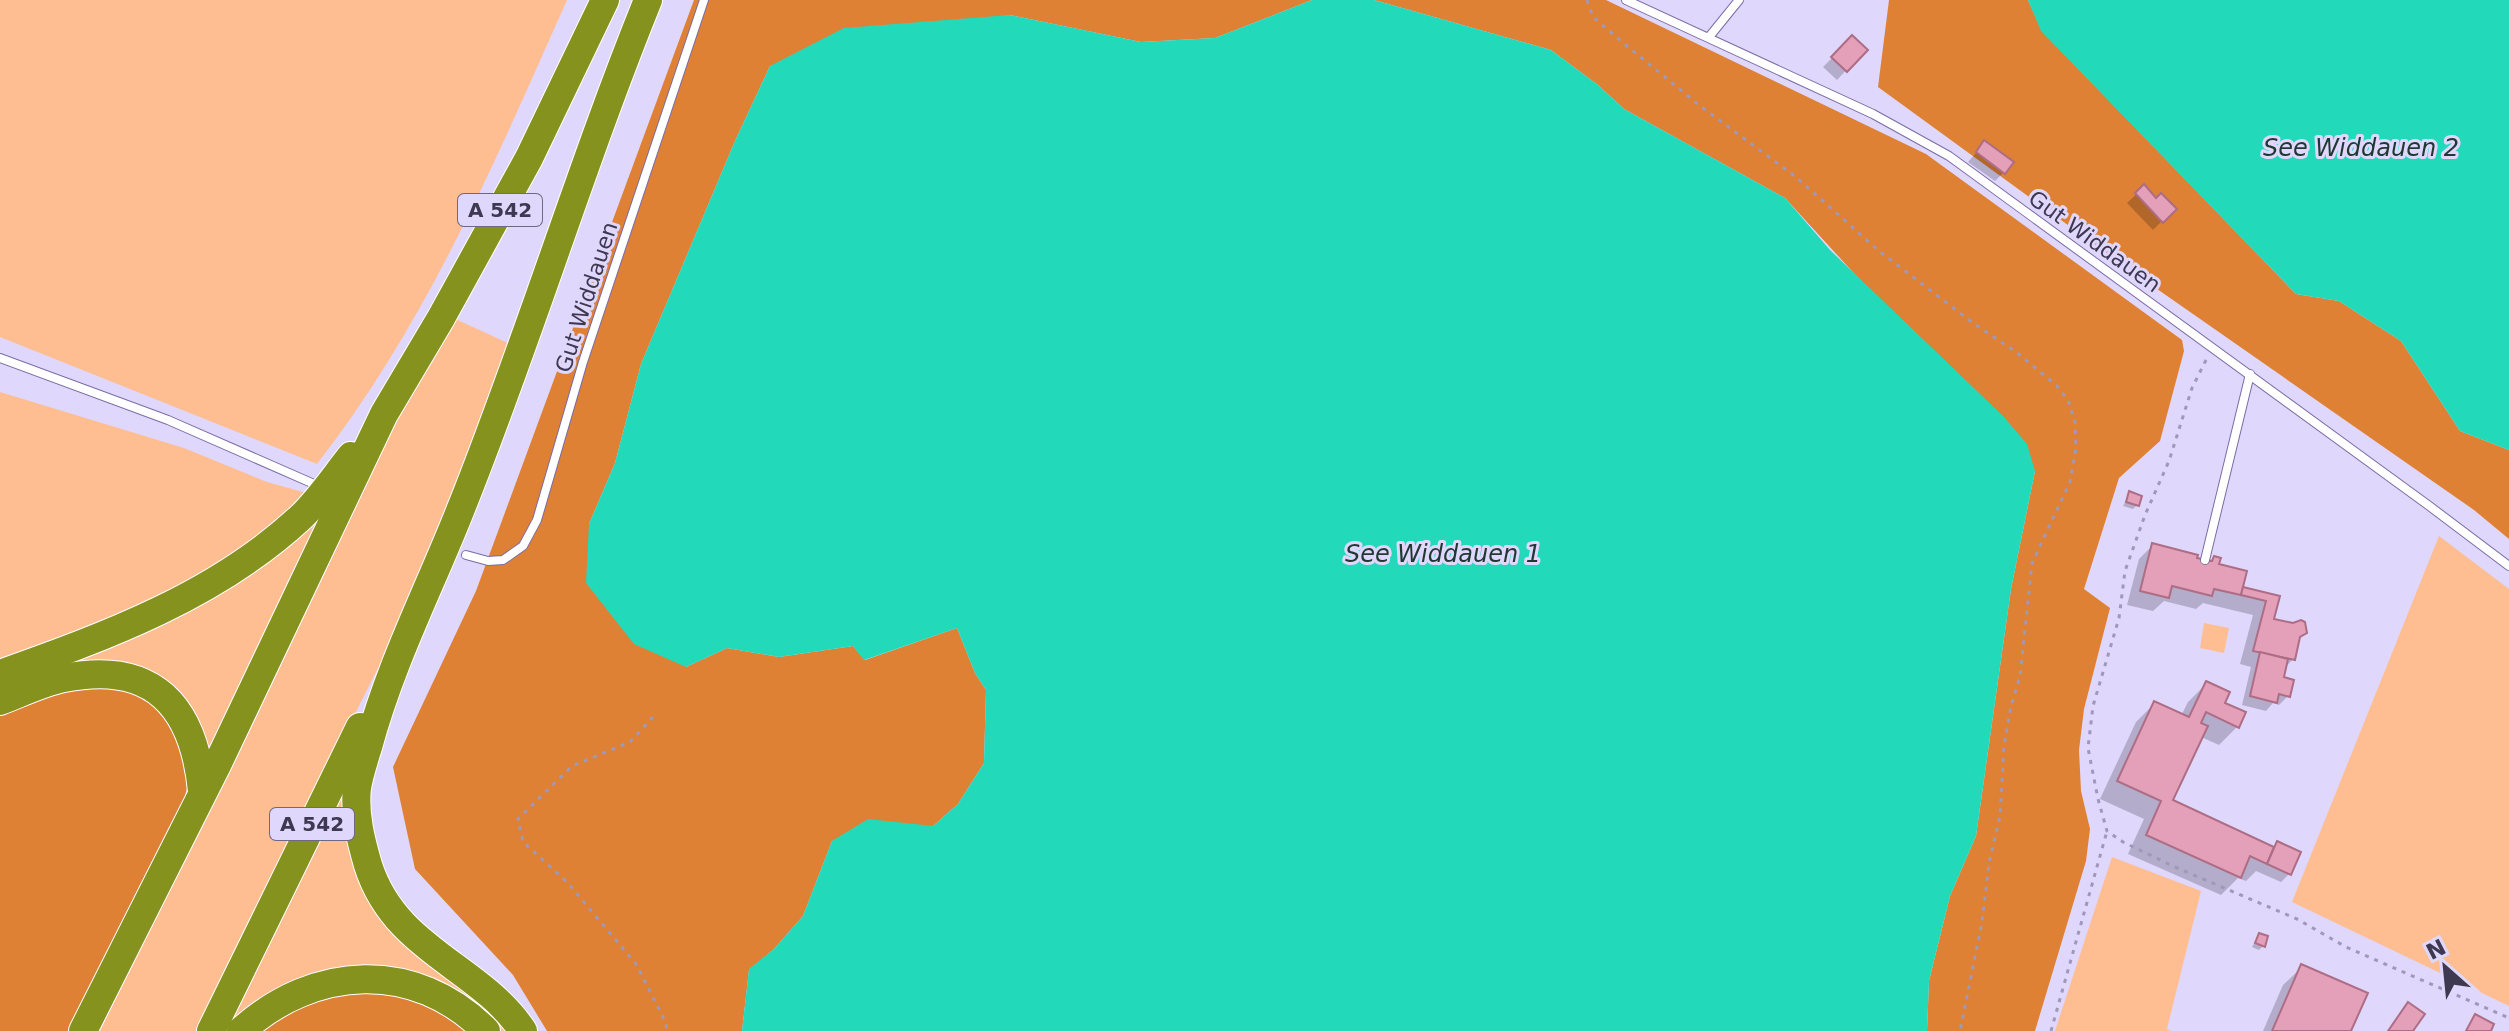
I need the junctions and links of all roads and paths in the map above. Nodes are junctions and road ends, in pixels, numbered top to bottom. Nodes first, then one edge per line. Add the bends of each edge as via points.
1 (605, 0) edge
2 (648, 0) edge
3 (704, 0) edge
4 (1587, 0) edge
5 (1626, 0) edge
6 (1739, 0) edge
7 (1709, 37) junction
8 (2213, 350) junction
9 (0, 358) edge
10 (2250, 374) junction
11 (384, 414) junction
12 (314, 484) dead end
13 (466, 555) dead end
14 (2205, 560) dead end
15 (2509, 566) edge
16 (415, 618) junction
17 (0, 674) edge
18 (0, 701) edge
19 (653, 717) dead end
20 (202, 791) junction
21 (2107, 831) junction
22 (2509, 1018) edge
23 (83, 1031) edge
24 (211, 1031) edge
25 (241, 1031) edge
26 (486, 1031) edge
27 (523, 1031) edge
28 (667, 1031) edge
29 (1960, 1031) edge
30 (2051, 1031) edge

1 - 11 highway, A 542 via 529,158
2 - 16 highway, A 542 via 524,345
3 - 13 lane, Gut Widdauen via 583,362 537,520 523,546 503,560
4 - 29 path via 1593,17 1627,46 1796,177 1879,251 2016,352 2068,400 2076,448 2070,482 2032,563 2020,676 2004,746 2000,816
5 - 7 lane, Gut Widdauen
6 - 7 lane
7 - 8 lane, Gut Widdauen via 1949,156
8 - 10 lane, Gut Widdauen
8 - 21 path via 2192,388 2125,571 2119,618 2093,706 2088,748
9 - 12 lane via 168,420
10 - 14 lane
10 - 15 lane, Gut Widdauen
11 - 17 highway via 303,515 231,570 176,604
11 - 20 highway, A 542
16 - 24 highway, A 542
16 - 27 highway via 377,714 357,788 358,825 369,869 392,913
18 - 20 highway via 61,678 99,673 139,681 172,702 188,728
19 - 28 path via 630,742 572,766 518,819 523,842 567,882 636,964
20 - 23 highway, A 542
21 - 22 path via 2346,947
21 - 30 path
25 - 26 highway via 289,997 358,979 386,979 427,991

